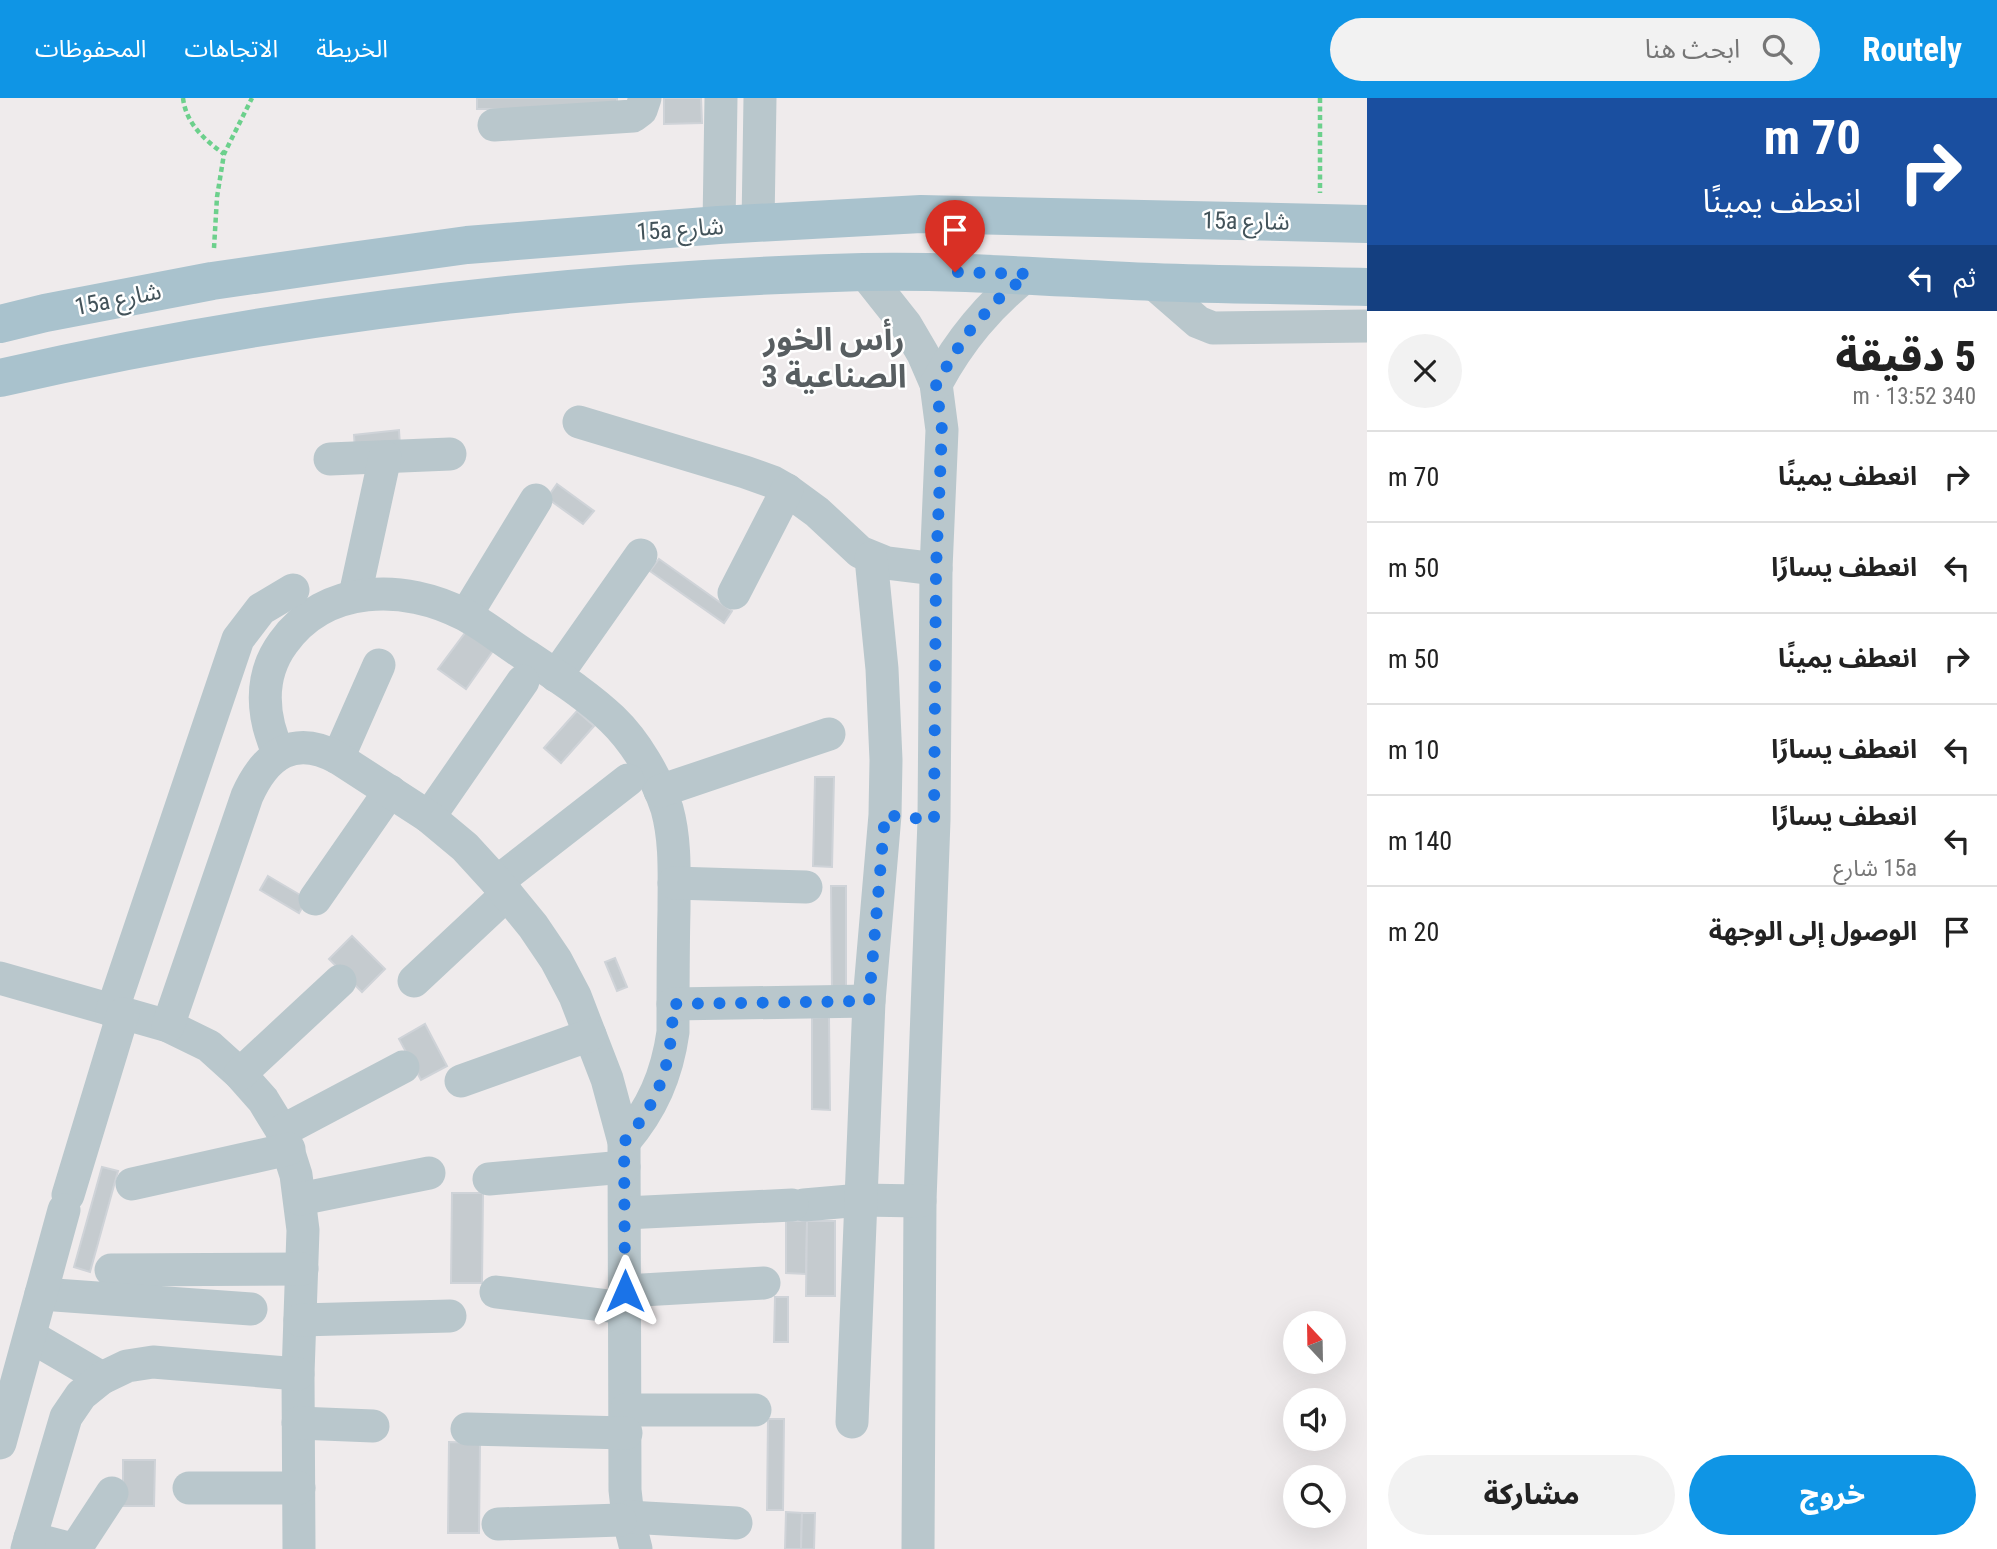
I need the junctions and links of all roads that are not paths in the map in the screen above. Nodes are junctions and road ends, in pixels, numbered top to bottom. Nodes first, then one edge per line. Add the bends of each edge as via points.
1 (645, 98) edge
2 (721, 98) edge
3 (760, 98) edge
4 (494, 125) dead end
5 (921, 214) junction
6 (758, 224) junction
7 (1367, 224) edge
8 (719, 225) junction
9 (863, 272) junction
10 (1028, 274) junction
11 (1152, 282) junction
12 (587, 286) junction
13 (1367, 287) edge
14 (0, 307) edge
15 (45, 313) junction
16 (0, 324) edge
17 (1367, 326) edge
18 (0, 339) edge
19 (0, 378) edge
20 (936, 384) junction
21 (579, 422) dead end
22 (450, 454) dead end
23 (385, 457) junction
24 (330, 459) dead end
25 (787, 490) junction
26 (536, 500) dead end
27 (641, 555) dead end
28 (871, 558) junction
29 (936, 569) junction
30 (293, 590) dead end
31 (734, 593) dead end
32 (355, 595) junction
33 (466, 615) junction
34 (379, 665) dead end
35 (555, 676) junction
36 (523, 681) dead end
37 (829, 734) dead end
38 (279, 754) junction
39 (338, 758) junction
40 (628, 780) dead end
41 (390, 791) junction
42 (660, 791) junction
43 (885, 815) junction
44 (429, 817) junction
45 (934, 820) junction
46 (674, 883) junction
47 (806, 887) dead end
48 (502, 888) junction
49 (314, 899) dead end
50 (0, 978) edge
51 (340, 981) dead end
52 (414, 981) dead end
53 (869, 1001) junction
54 (673, 1004) junction
55 (118, 1012) junction
56 (168, 1026) junction
57 (590, 1035) junction
58 (403, 1067) dead end
59 (240, 1074) junction
60 (461, 1081) dead end
61 (285, 1140) junction
62 (624, 1155) junction
63 (429, 1173) dead end
64 (489, 1179) dead end
65 (132, 1184) dead end
66 (300, 1199) junction
67 (861, 1200) junction
68 (920, 1201) junction
69 (625, 1213) junction
70 (302, 1269) junction
71 (111, 1270) dead end
72 (764, 1283) dead end
73 (496, 1292) dead end
74 (41, 1294) junction
75 (625, 1299) junction
76 (251, 1309) dead end
77 (450, 1316) dead end
78 (300, 1320) junction
79 (30, 1336) junction
80 (298, 1374) junction
81 (102, 1378) junction
82 (755, 1410) dead end
83 (626, 1421) junction
84 (852, 1422) dead end
85 (298, 1423) junction
86 (373, 1426) dead end
87 (467, 1429) dead end
88 (0, 1443) edge
89 (190, 1488) dead end
90 (299, 1488) junction
91 (112, 1493) dead end
92 (736, 1523) dead end
93 (498, 1524) dead end
94 (625, 1525) edge
95 (17, 1545) edge
96 (299, 1549) edge
97 (918, 1549) edge

1 - 4 street via 633,116
2 - 8 street
3 - 6 street
5 - 6 main road, 15a شارع
5 - 7 main road, 15a شارع
5 - 12 main road via 926,237 913,248 641,270
6 - 8 main road, 15a شارع
8 - 15 main road, 15a شارع via 467,245 212,281
9 - 10 main road
9 - 12 main road
9 - 20 street via 906,325
10 - 11 main road
10 - 20 street via 966,335
11 - 13 main road
11 - 17 street via 1198,322 1213,328
12 - 19 main road via 312,320
14 - 15 street
15 - 16 main road, 15a شارع
15 - 18 main road
20 - 29 street via 942,430
21 - 25 street via 745,471
22 - 23 street
23 - 24 street
23 - 32 street
25 - 28 street
25 - 31 street
26 - 33 street
27 - 35 street
28 - 29 street
28 - 43 street via 882,669
29 - 45 street
30 - 55 street via 261,609 238,639
32 - 33 street via 412,597
32 - 38 street via 309,615 276,652 268,672 265,704 270,735
33 - 35 street
34 - 39 street
35 - 42 street via 612,719 635,747
36 - 44 street
37 - 42 street
38 - 39 street via 309,747
38 - 56 street via 264,765 247,796
39 - 41 street
40 - 48 street
41 - 44 street
41 - 49 street
42 - 46 street via 673,847
43 - 45 street
43 - 53 street
44 - 48 street via 465,847
45 - 68 street
46 - 47 street
46 - 54 street
48 - 52 street
48 - 57 street via 556,960
50 - 55 street
51 - 59 street
53 - 54 street
53 - 67 street
54 - 62 street via 664,1077
55 - 56 street
55 - 74 street
56 - 59 street via 209,1046
57 - 60 street
57 - 62 street via 607,1079
58 - 61 street
59 - 61 street via 263,1100
61 - 65 street
61 - 66 street
62 - 64 street
62 - 69 street
63 - 66 street
66 - 70 street
67 - 68 street
67 - 69 street
67 - 84 street
68 - 97 street
69 - 75 street
70 - 71 street
70 - 78 street
72 - 75 street
73 - 75 street
74 - 76 street
74 - 79 street
75 - 83 street
77 - 78 street
78 - 80 street
79 - 81 street
79 - 88 street
80 - 81 street via 153,1362 127,1366
80 - 85 street
81 - 95 street via 81,1395 66,1417
82 - 83 street
83 - 87 street
83 - 94 street
85 - 86 street
85 - 90 street
89 - 90 street
90 - 96 street
91 - 95 street via 78,1545
92 - 94 street
93 - 94 street

